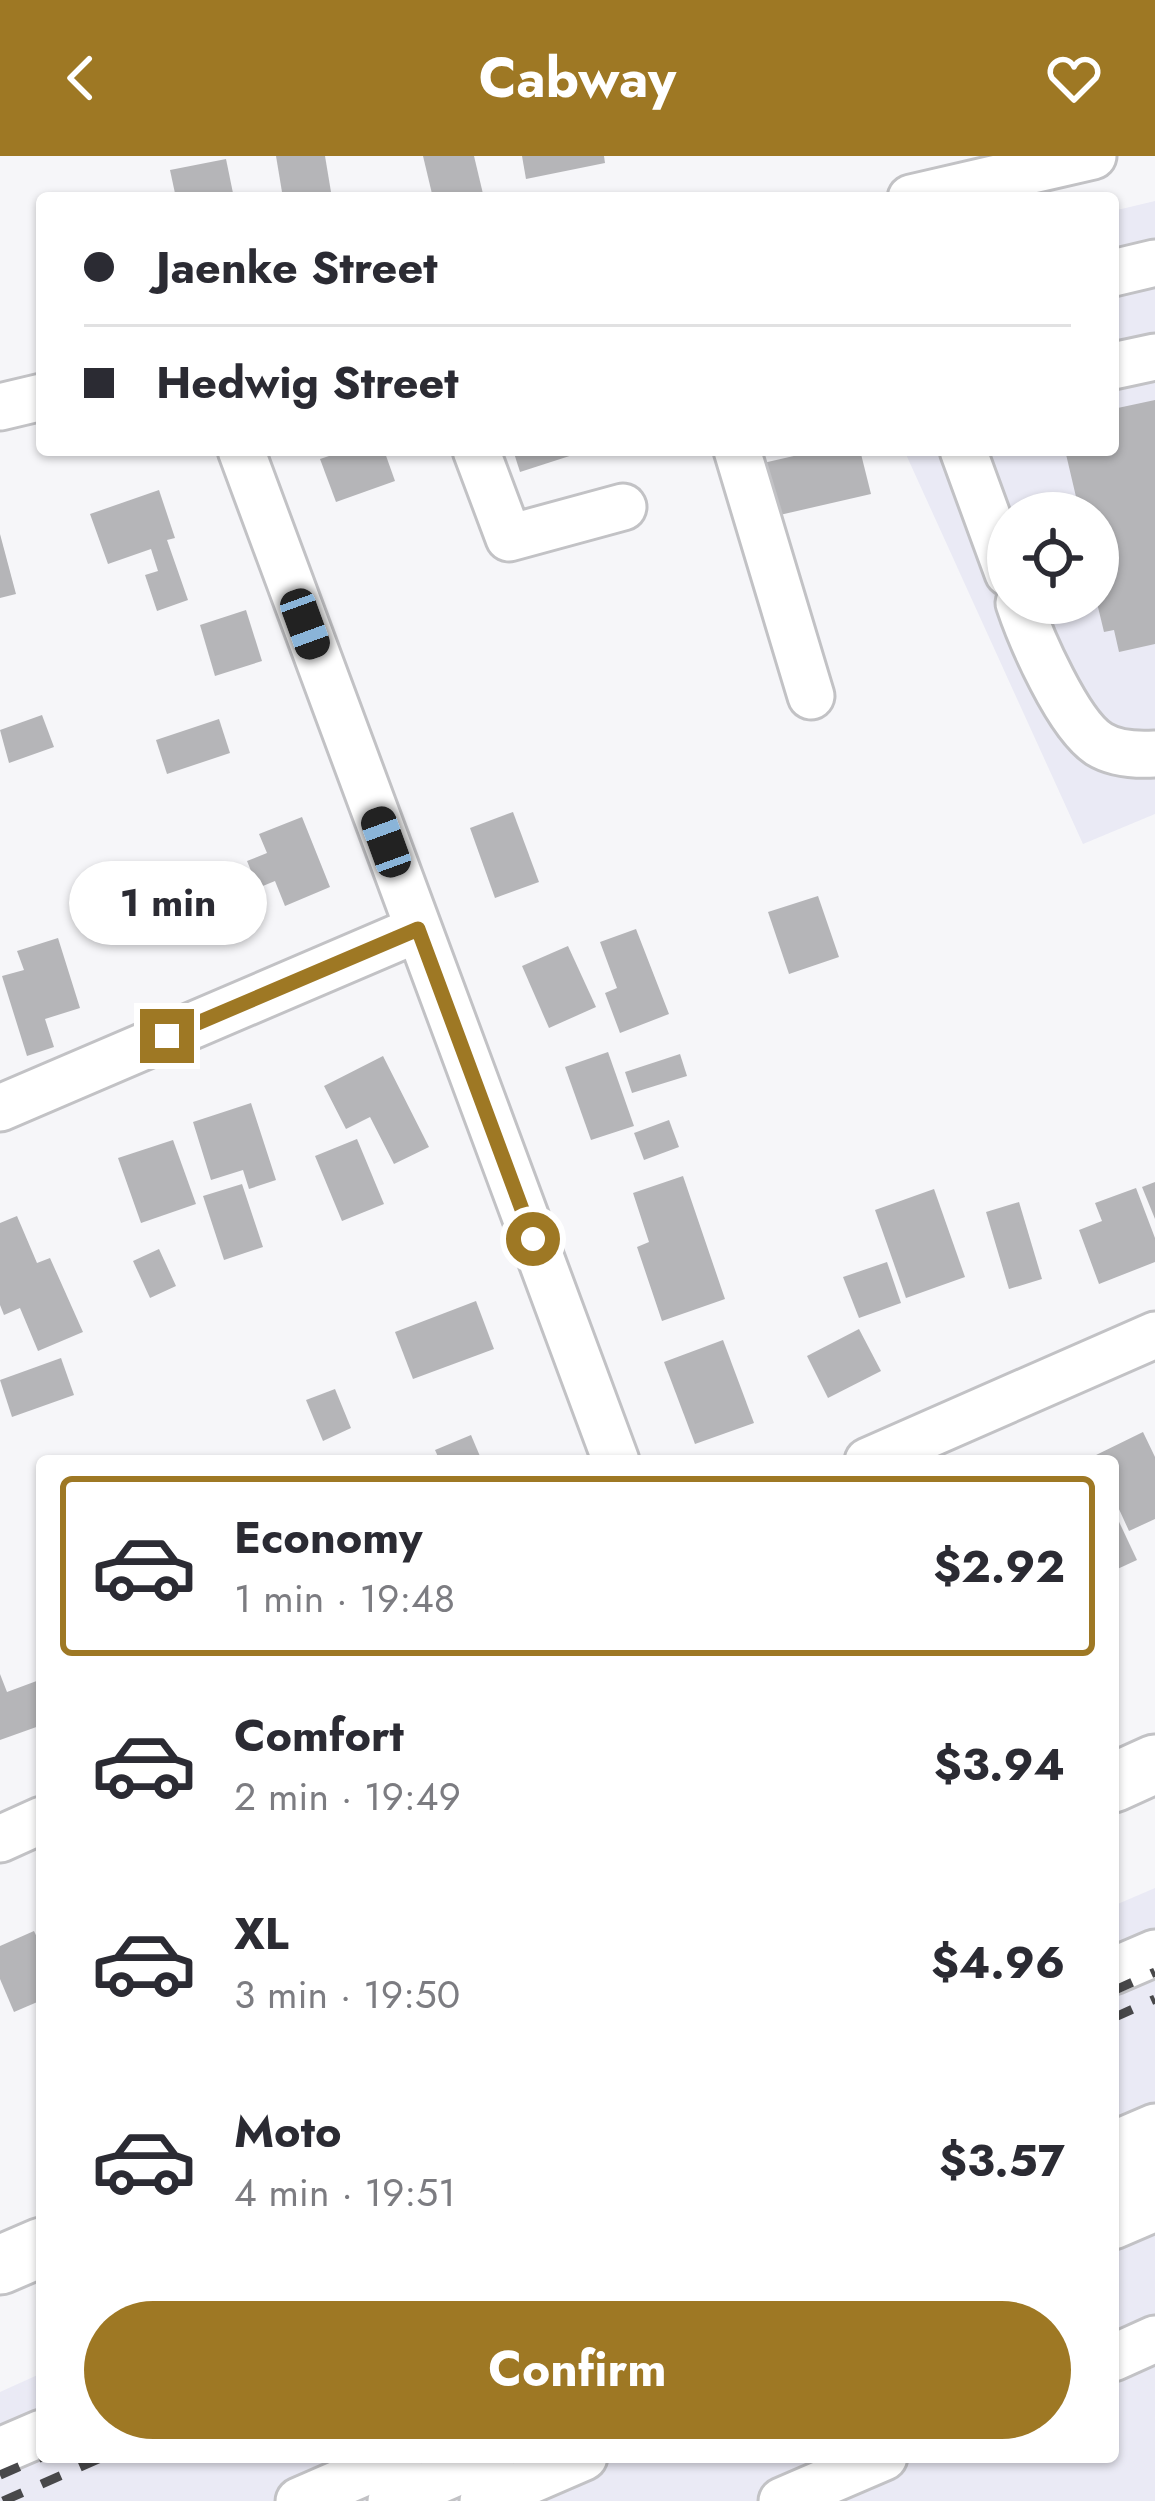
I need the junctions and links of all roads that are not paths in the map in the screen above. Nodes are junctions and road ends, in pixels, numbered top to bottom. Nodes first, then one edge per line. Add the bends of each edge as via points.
1 (1093, 156) edge
2 (927, 182) edge
3 (1155, 263) edge
4 (1119, 272) edge
5 (1155, 357) edge
6 (1119, 365) edge
7 (36, 398) edge
8 (0, 407) edge
9 (243, 456) edge
10 (478, 456) edge
11 (739, 456) edge
12 (966, 456) edge
13 (623, 508) dead end
14 (987, 515) edge
15 (1028, 624) edge
16 (811, 696) dead end
17 (1155, 754) edge
18 (418, 929) junction
19 (0, 1108) edge
20 (1155, 1335) edge
21 (614, 1455) edge
22 (882, 1455) edge
23 (1155, 1764) edge
24 (1119, 1780) edge
25 (36, 1823) edge
26 (0, 1839) edge
27 (1155, 1953) edge
28 (1119, 1968) edge
29 (1155, 2127) edge
30 (1119, 2142) edge
31 (1155, 2168) edge
32 (1119, 2183) edge
33 (1155, 2208) edge
34 (1119, 2223) edge
35 (36, 2250) edge
36 (0, 2265) edge
37 (1155, 2339) edge
38 (1119, 2354) edge
39 (36, 2436) edge
40 (0, 2451) edge
41 (386, 2463) edge
42 (477, 2463) edge
43 (570, 2463) edge
44 (870, 2463) edge
45 (299, 2501) edge
46 (391, 2501) edge
47 (483, 2501) edge
48 (782, 2501) edge

1 - 2 street
3 - 4 street
5 - 6 street
7 - 8 street
9 - 18 street
10 - 13 street via 509,538
11 - 16 street
12 - 14 street
15 - 17 street via 1079,725 1100,744
18 - 19 street
18 - 21 street
20 - 22 street
23 - 24 main road
25 - 26 street
27 - 28 street
29 - 30 street
31 - 32 street
33 - 34 street
35 - 36 main road
37 - 38 street
39 - 40 street
41 - 45 street
42 - 46 street
43 - 47 street
44 - 48 street

